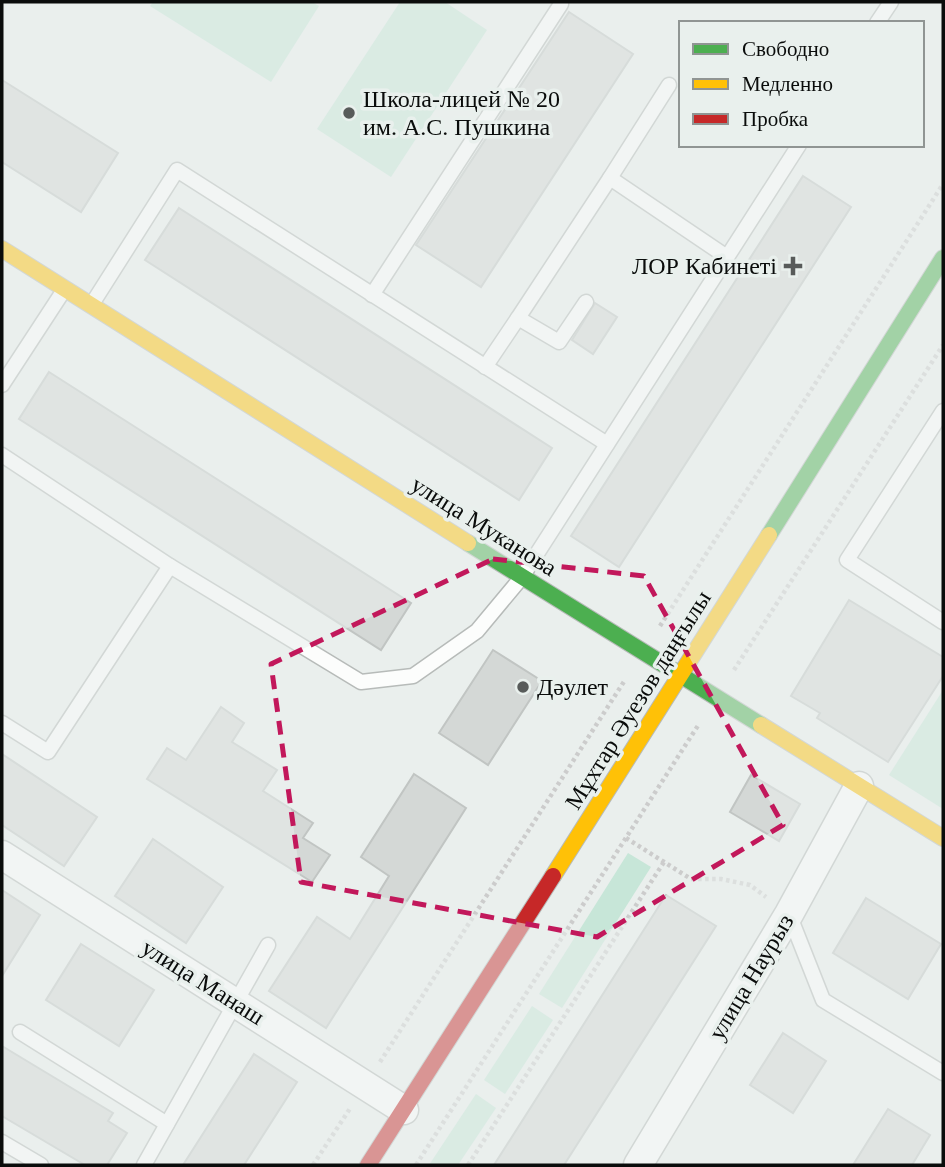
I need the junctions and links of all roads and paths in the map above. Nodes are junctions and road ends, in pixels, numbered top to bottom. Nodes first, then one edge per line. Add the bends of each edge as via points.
1 (891, 2) edge
2 (561, 4) dead end
3 (878, 21) edge
4 (668, 85) dead end
5 (798, 147) edge
6 (610, 178) junction
7 (2, 249) edge
8 (727, 257) junction
9 (943, 258) edge
10 (65, 288) junction
11 (372, 295) junction
12 (586, 302) dead end
13 (92, 305) junction
14 (518, 318) junction
15 (943, 345) edge
16 (485, 368) junction
17 (2, 385) edge
18 (943, 411) edge
19 (607, 443) junction
20 (2, 456) edge
21 (170, 566) junction
22 (522, 577) junction
23 (943, 622) edge
24 (681, 676) junction
25 (716, 698) junction
26 (2, 723) edge
27 (859, 786) junction
28 (626, 838) junction
29 (943, 838) edge
30 (2, 855) edge
31 (664, 862) junction
32 (789, 914) junction
33 (268, 945) dead end
34 (235, 1003) junction
35 (20, 1032) dead end
36 (943, 1073) edge
37 (404, 1110) junction
38 (167, 1124) junction
39 (2, 1142) edge
40 (41, 1165) edge
41 (144, 1165) edge
42 (368, 1165) edge
43 (415, 1165) edge
44 (468, 1165) edge
45 (638, 1165) edge

1 - 3 lane
2 - 11 lane
4 - 6 lane
5 - 8 lane
6 - 8 lane
6 - 14 lane
7 - 10 street, улица Муканова
8 - 19 lane
9 - 24 street, Мұхтар Әуезов даңғылы
10 - 13 street, улица Муканова
10 - 17 lane
11 - 13 lane via 177,170
11 - 16 lane
12 - 14 lane via 559,342
13 - 22 street, улица Муканова
14 - 16 lane
15 - 25 path
16 - 19 lane
18 - 23 lane via 848,560
19 - 22 lane
20 - 21 lane
21 - 22 lane via 361,682 413,676 477,631
21 - 26 lane via 48,752
22 - 24 street, улица Муканова
24 - 25 street, улица Муканова
24 - 37 street, Мұхтар Әуезов даңғылы
25 - 27 street, улица Муканова
25 - 28 path
27 - 29 street, улица Муканова
27 - 32 street, улица Наурыз
28 - 31 path
28 - 43 path
30 - 34 street, улица Манаш
31 - 32 path via 691,879 750,885
31 - 44 path
32 - 36 lane via 823,1000
32 - 45 street, улица Наурыз
33 - 34 lane
34 - 37 street, улица Манаш
34 - 38 lane
35 - 38 lane
37 - 42 street, Мұхтар Әуезов даңғылы
38 - 41 lane
39 - 40 lane

